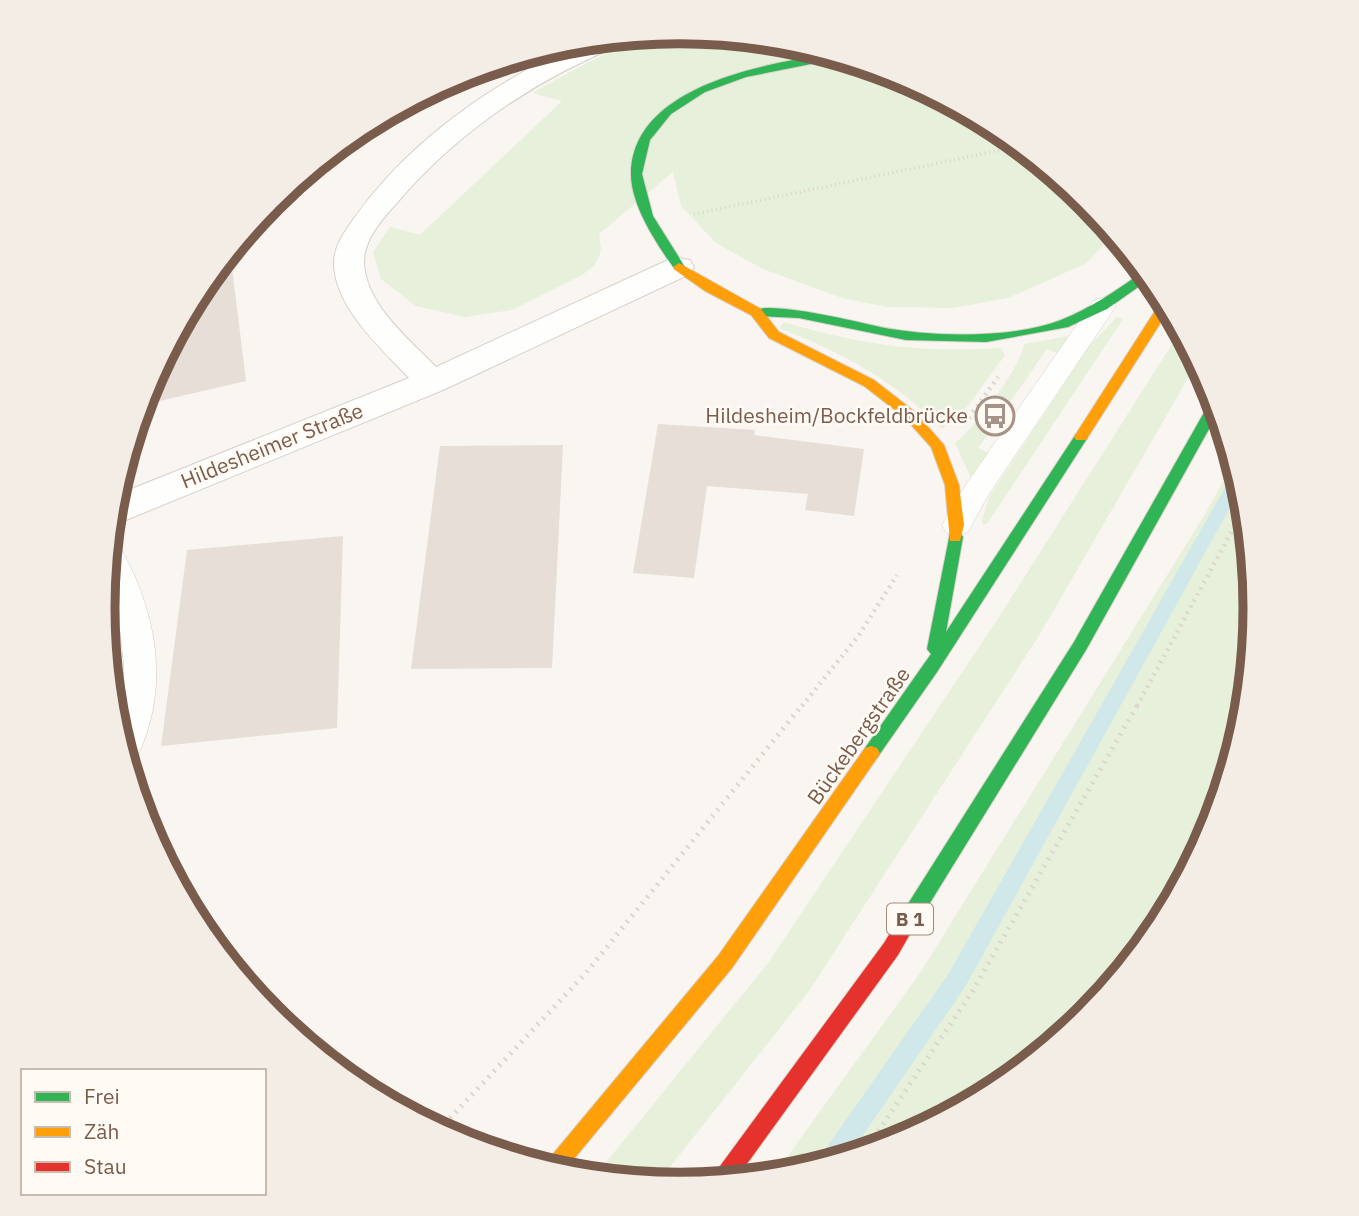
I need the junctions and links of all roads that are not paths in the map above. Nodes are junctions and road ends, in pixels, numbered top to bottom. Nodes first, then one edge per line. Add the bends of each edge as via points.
1 (577, 54) edge
2 (810, 59) edge
3 (679, 267) junction
4 (1139, 281) edge
5 (1103, 306) junction
6 (756, 312) junction
7 (1160, 313) edge
8 (431, 382) junction
9 (1210, 415) edge
10 (125, 506) edge
11 (957, 525) junction
12 (116, 571) edge
13 (932, 668) junction
14 (130, 736) edge
15 (560, 1159) edge
16 (730, 1170) edge

1 - 8 street via 518,85 450,133 394,187 357,237 349,265 363,305
2 - 3 main road via 767,65 705,88 668,112 645,139 636,162 638,194 648,223
3 - 6 main road
3 - 8 street, Hildesheimer Straße
4 - 5 main road
5 - 6 main road via 1066,322 1014,333 933,338 798,314
5 - 11 lane
6 - 11 main road via 774,334 869,383 909,414 937,445 952,485
7 - 13 main road, Bückebergstraße
8 - 10 street, Hildesheimer Straße
9 - 16 main road, B 1 via 1080,646 898,938
11 - 13 main road
12 - 14 lane via 134,612 141,669
13 - 15 main road, Bückebergstraße via 725,962

